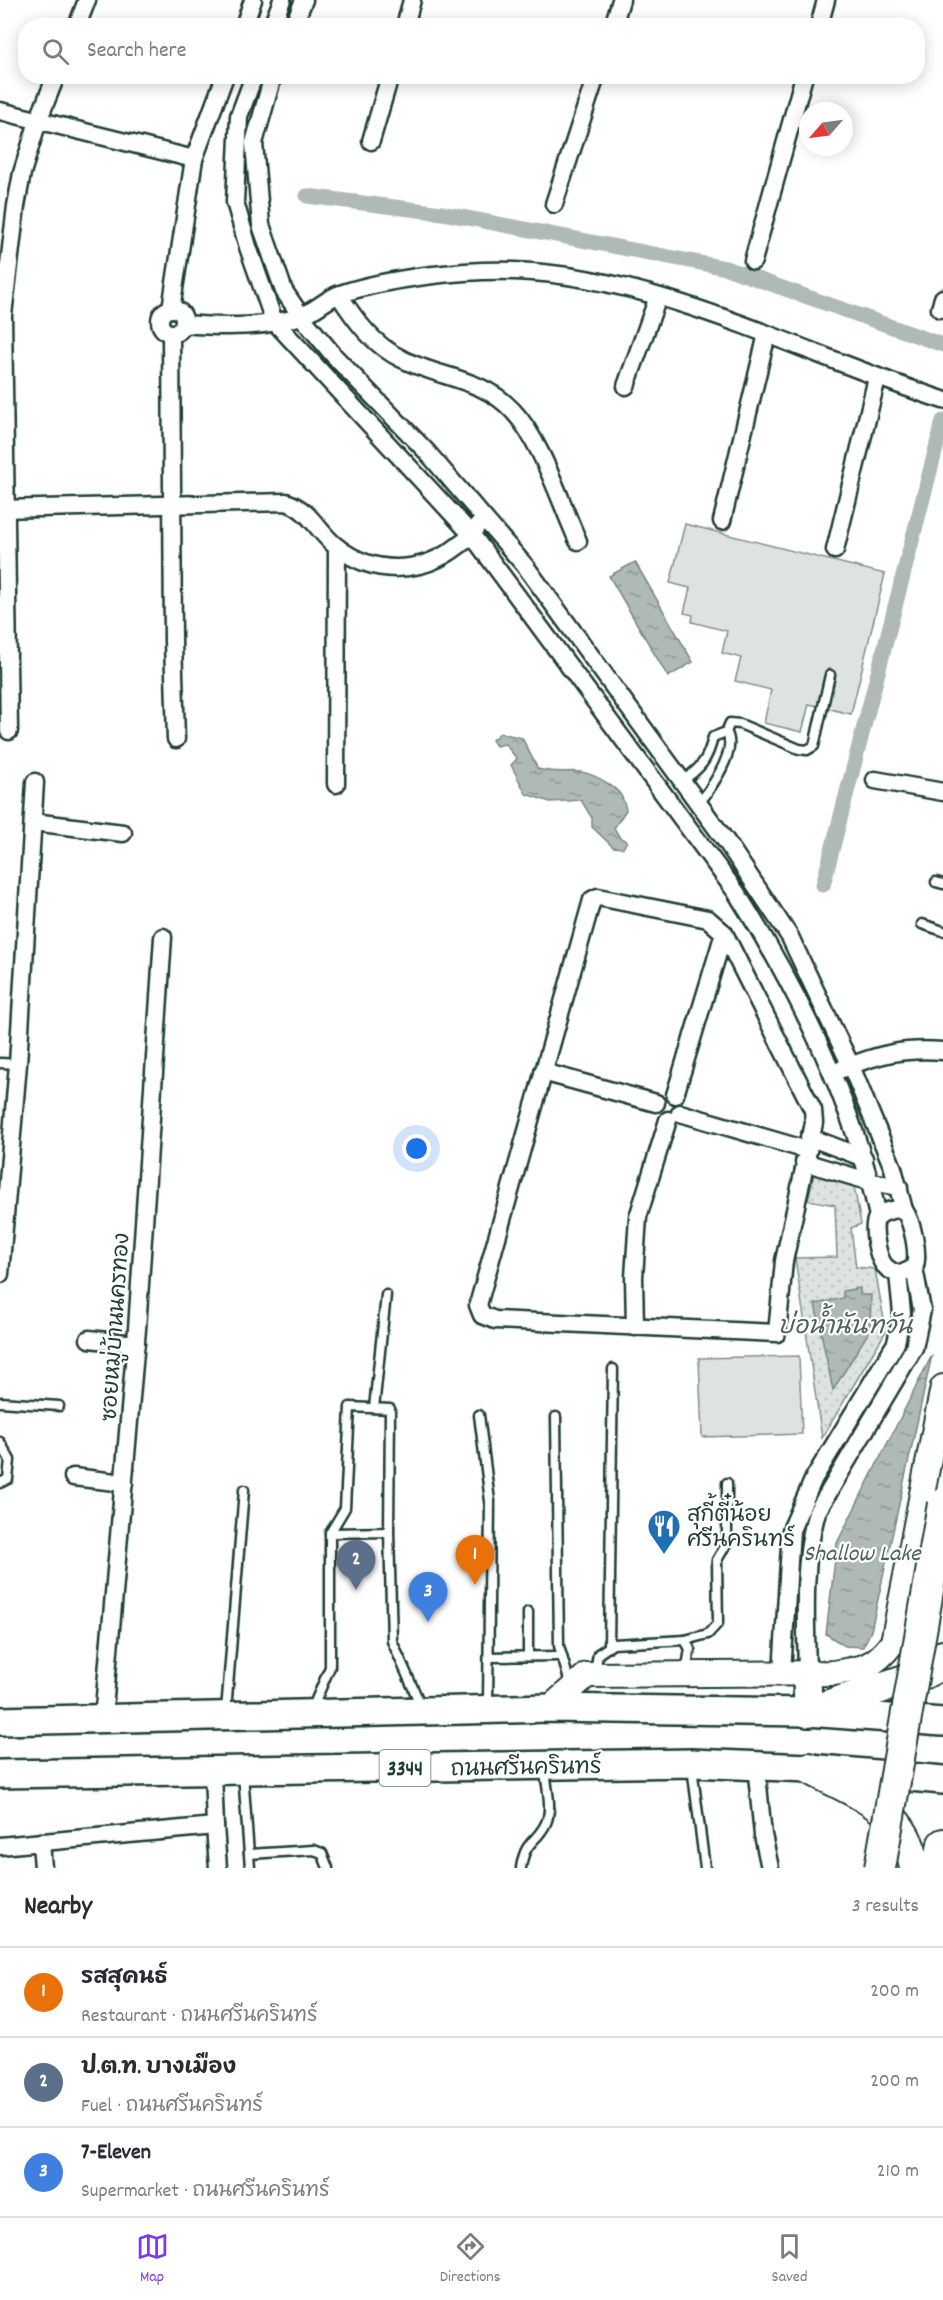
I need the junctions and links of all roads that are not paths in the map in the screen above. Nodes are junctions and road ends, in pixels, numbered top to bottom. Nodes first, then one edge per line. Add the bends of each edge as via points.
1 (87, 0) edge
2 (253, 0) edge
3 (282, 0) edge
4 (303, 0) edge
5 (412, 0) edge
6 (621, 0) edge
7 (826, 0) edge
8 (80, 18) edge
9 (247, 18) edge
10 (275, 18) edge
11 (296, 18) edge
12 (407, 18) edge
13 (615, 18) edge
14 (821, 18) edge
15 (53, 84) edge
16 (222, 84) edge
17 (251, 84) edge
18 (271, 84) edge
19 (388, 84) edge
20 (593, 84) edge
21 (802, 84) edge
22 (0, 111) edge
23 (38, 121) junction
24 (371, 141) dead end
25 (194, 159) junction
26 (554, 204) dead end
27 (753, 261) dead end
28 (339, 295) junction
29 (657, 297) junction
30 (301, 316) junction
31 (274, 321) junction
32 (178, 329) junction
33 (767, 334) junction
34 (877, 378) junction
35 (626, 386) dead end
36 (938, 398) edge
37 (172, 505) junction
38 (3, 509) edge
39 (483, 515) junction
40 (722, 521) dead end
41 (472, 535) junction
42 (578, 541) dead end
43 (337, 547) junction
44 (835, 550) dead end
45 (830, 675) dead end
46 (9, 731) dead end
47 (726, 732) junction
48 (176, 739) dead end
49 (875, 780) dead end
50 (35, 782) dead end
51 (682, 782) junction
52 (336, 784) dead end
53 (943, 792) edge
54 (699, 804) junction
55 (33, 822) junction
56 (123, 833) dead end
57 (922, 924) dead end
58 (943, 931) edge
59 (724, 933) junction
60 (163, 937) dead end
61 (943, 1052) edge
62 (0, 1063) edge
63 (18, 1064) junction
64 (851, 1066) junction
65 (543, 1072) junction
66 (831, 1074) junction
67 (675, 1095) junction
68 (656, 1103) junction
69 (674, 1117) junction
70 (807, 1150) junction
71 (864, 1158) junction
72 (871, 1182) junction
73 (899, 1187) junction
74 (904, 1210) junction
75 (878, 1216) junction
76 (906, 1271) junction
77 (0, 1274) edge
78 (386, 1295) dead end
79 (635, 1327) junction
80 (89, 1339) dead end
81 (136, 1344) junction
82 (613, 1369) dead end
83 (943, 1387) edge
84 (0, 1401) edge
85 (59, 1406) dead end
86 (375, 1408) junction
87 (479, 1415) dead end
88 (556, 1417) dead end
89 (0, 1442) edge
90 (73, 1477) dead end
91 (0, 1483) edge
92 (124, 1483) junction
93 (727, 1483) dead end
94 (244, 1490) dead end
95 (943, 1504) edge
96 (389, 1532) junction
97 (330, 1533) junction
98 (788, 1567) junction
99 (808, 1568) junction
100 (528, 1612) dead end
101 (685, 1640) junction
102 (609, 1646) junction
103 (528, 1656) junction
104 (562, 1656) junction
105 (943, 1656) edge
106 (490, 1657) junction
107 (794, 1672) junction
108 (594, 1675) junction
109 (686, 1675) junction
110 (572, 1687) junction
111 (550, 1708) junction
112 (488, 1709) junction
113 (424, 1712) junction
114 (808, 1712) junction
115 (309, 1715) junction
116 (225, 1717) junction
117 (103, 1720) junction
118 (0, 1721) edge
119 (943, 1722) edge
120 (692, 1763) junction
121 (544, 1765) junction
122 (756, 1766) junction
123 (809, 1768) junction
124 (213, 1772) junction
125 (243, 1772) junction
126 (0, 1774) edge
127 (943, 1780) edge
128 (215, 1826) junction
129 (41, 1842) junction
130 (943, 1844) edge
131 (0, 1846) edge
132 (249, 1854) junction
133 (43, 1868) edge
134 (218, 1868) edge
135 (250, 1868) edge
136 (328, 1868) edge
137 (521, 1868) edge
138 (705, 1868) edge
139 (770, 1868) edge
140 (880, 1868) edge
141 (915, 1868) edge
142 (939, 1868) edge

1 - 8 street
2 - 9 street
3 - 10 street
4 - 11 street
5 - 12 street
6 - 13 street
7 - 14 street
15 - 23 street
16 - 25 street
17 - 31 street via 239,116 235,202
18 - 30 street via 254,143 261,225 284,291
19 - 24 street
20 - 26 street
21 - 27 street
22 - 23 street
23 - 25 street
23 - 38 street via 16,206 3,315
25 - 32 street via 171,309 182,314
28 - 29 street via 422,277 514,271 583,278
28 - 30 street
28 - 42 street via 358,324 380,346 404,360 472,383 513,410 529,432
29 - 33 street
29 - 35 street
30 - 31 street
30 - 39 street via 334,357
31 - 32 street via 232,328
31 - 41 street
32 - 37 street
33 - 34 street
33 - 40 street
34 - 36 street
34 - 44 street
37 - 38 street
37 - 43 street via 286,502 307,513
37 - 48 street
38 - 46 street
39 - 41 street
39 - 51 street via 533,576
41 - 43 street via 430,564 410,569 384,568
41 - 66 street via 736,892 775,953
43 - 52 street
45 - 47 lane via 814,746 807,750 740,724 730,723
47 - 51 lane via 713,737 700,770
47 - 54 lane via 730,746 722,769
49 - 53 street
50 - 55 street
51 - 54 street
54 - 64 street via 789,937
55 - 56 street
55 - 63 street
57 - 58 lane
59 - 65 street via 708,920 594,897
59 - 67 street
59 - 70 street via 813,1110
60 - 81 street, ซอยหมู่บ้านนครทอง
61 - 64 street via 915,1049 885,1053
62 - 63 lane
63 - 77 street
64 - 66 street
64 - 73 street
65 - 68 street
65 - 79 street via 478,1305 482,1315 495,1320
66 - 71 street
67 - 68 street via 664,1095
67 - 69 street via 682,1105
68 - 69 street via 658,1114
69 - 70 street
69 - 79 street via 638,1217
70 - 71 street
70 - 72 street
70 - 79 street via 784,1261 777,1333
71 - 72 street
72 - 73 street
72 - 75 street
73 - 74 street
74 - 75 street
74 - 76 street via 916,1260
75 - 76 street via 875,1224 881,1260 889,1270
76 - 98 street via 896,1343 798,1510 791,1530
76 - 99 street via 922,1310 914,1348 817,1512
78 - 86 lane
80 - 81 street
81 - 92 street, ซอยหมู่บ้านนครทอง
82 - 102 lane
83 - 107 street via 893,1642 883,1656 864,1668 833,1673
84 - 85 lane
86 - 96 lane via 390,1409
86 - 97 lane via 350,1407 345,1508
87 - 106 lane via 490,1502
88 - 104 lane
89 - 91 lane via 10,1460 8,1479
90 - 92 street
92 - 117 street, ซอยหมู่บ้านนครทอง
93 - 101 lane via 727,1543 717,1560 718,1623 708,1634
94 - 116 lane
95 - 140 highway, bridge
96 - 97 lane
96 - 113 lane via 392,1641
97 - 115 lane via 330,1667
98 - 99 street
98 - 107 street
99 - 107 street
100 - 103 lane
101 - 102 lane
101 - 109 lane via 690,1649
102 - 108 lane via 598,1654
103 - 104 lane
103 - 106 lane
104 - 110 lane
105 - 114 highway via 939,1665 923,1674
106 - 112 lane
107 - 109 street
107 - 114 main road
108 - 109 street
108 - 110 street via 587,1675
110 - 111 street
111 - 112 main road
111 - 114 main road
112 - 113 main road
113 - 115 main road
114 - 119 main road
115 - 116 main road
116 - 117 main road
117 - 118 main road
120 - 121 main road, ถนนศรีนครินทร์ / 3344
120 - 122 main road, ถนนศรีนครินทร์ / 3344
120 - 138 lane
121 - 125 main road, ถนนศรีนครินทร์ / 3344
121 - 137 lane via 546,1825 528,1843
122 - 123 main road, ถนนศรีนครินทร์ / 3344
122 - 139 street
123 - 127 main road, ถนนศรีนครินทร์ / 3344
123 - 141 highway via 879,1806 903,1829
124 - 125 main road, ถนนศรีนครินทร์ / 3344
124 - 126 main road, ถนนศรีนครินทร์ / 3344
124 - 128 street
125 - 132 lane
128 - 129 street
128 - 134 street
129 - 131 street
129 - 133 street
130 - 142 highway
132 - 135 lane
132 - 136 lane via 314,1850 322,1853

